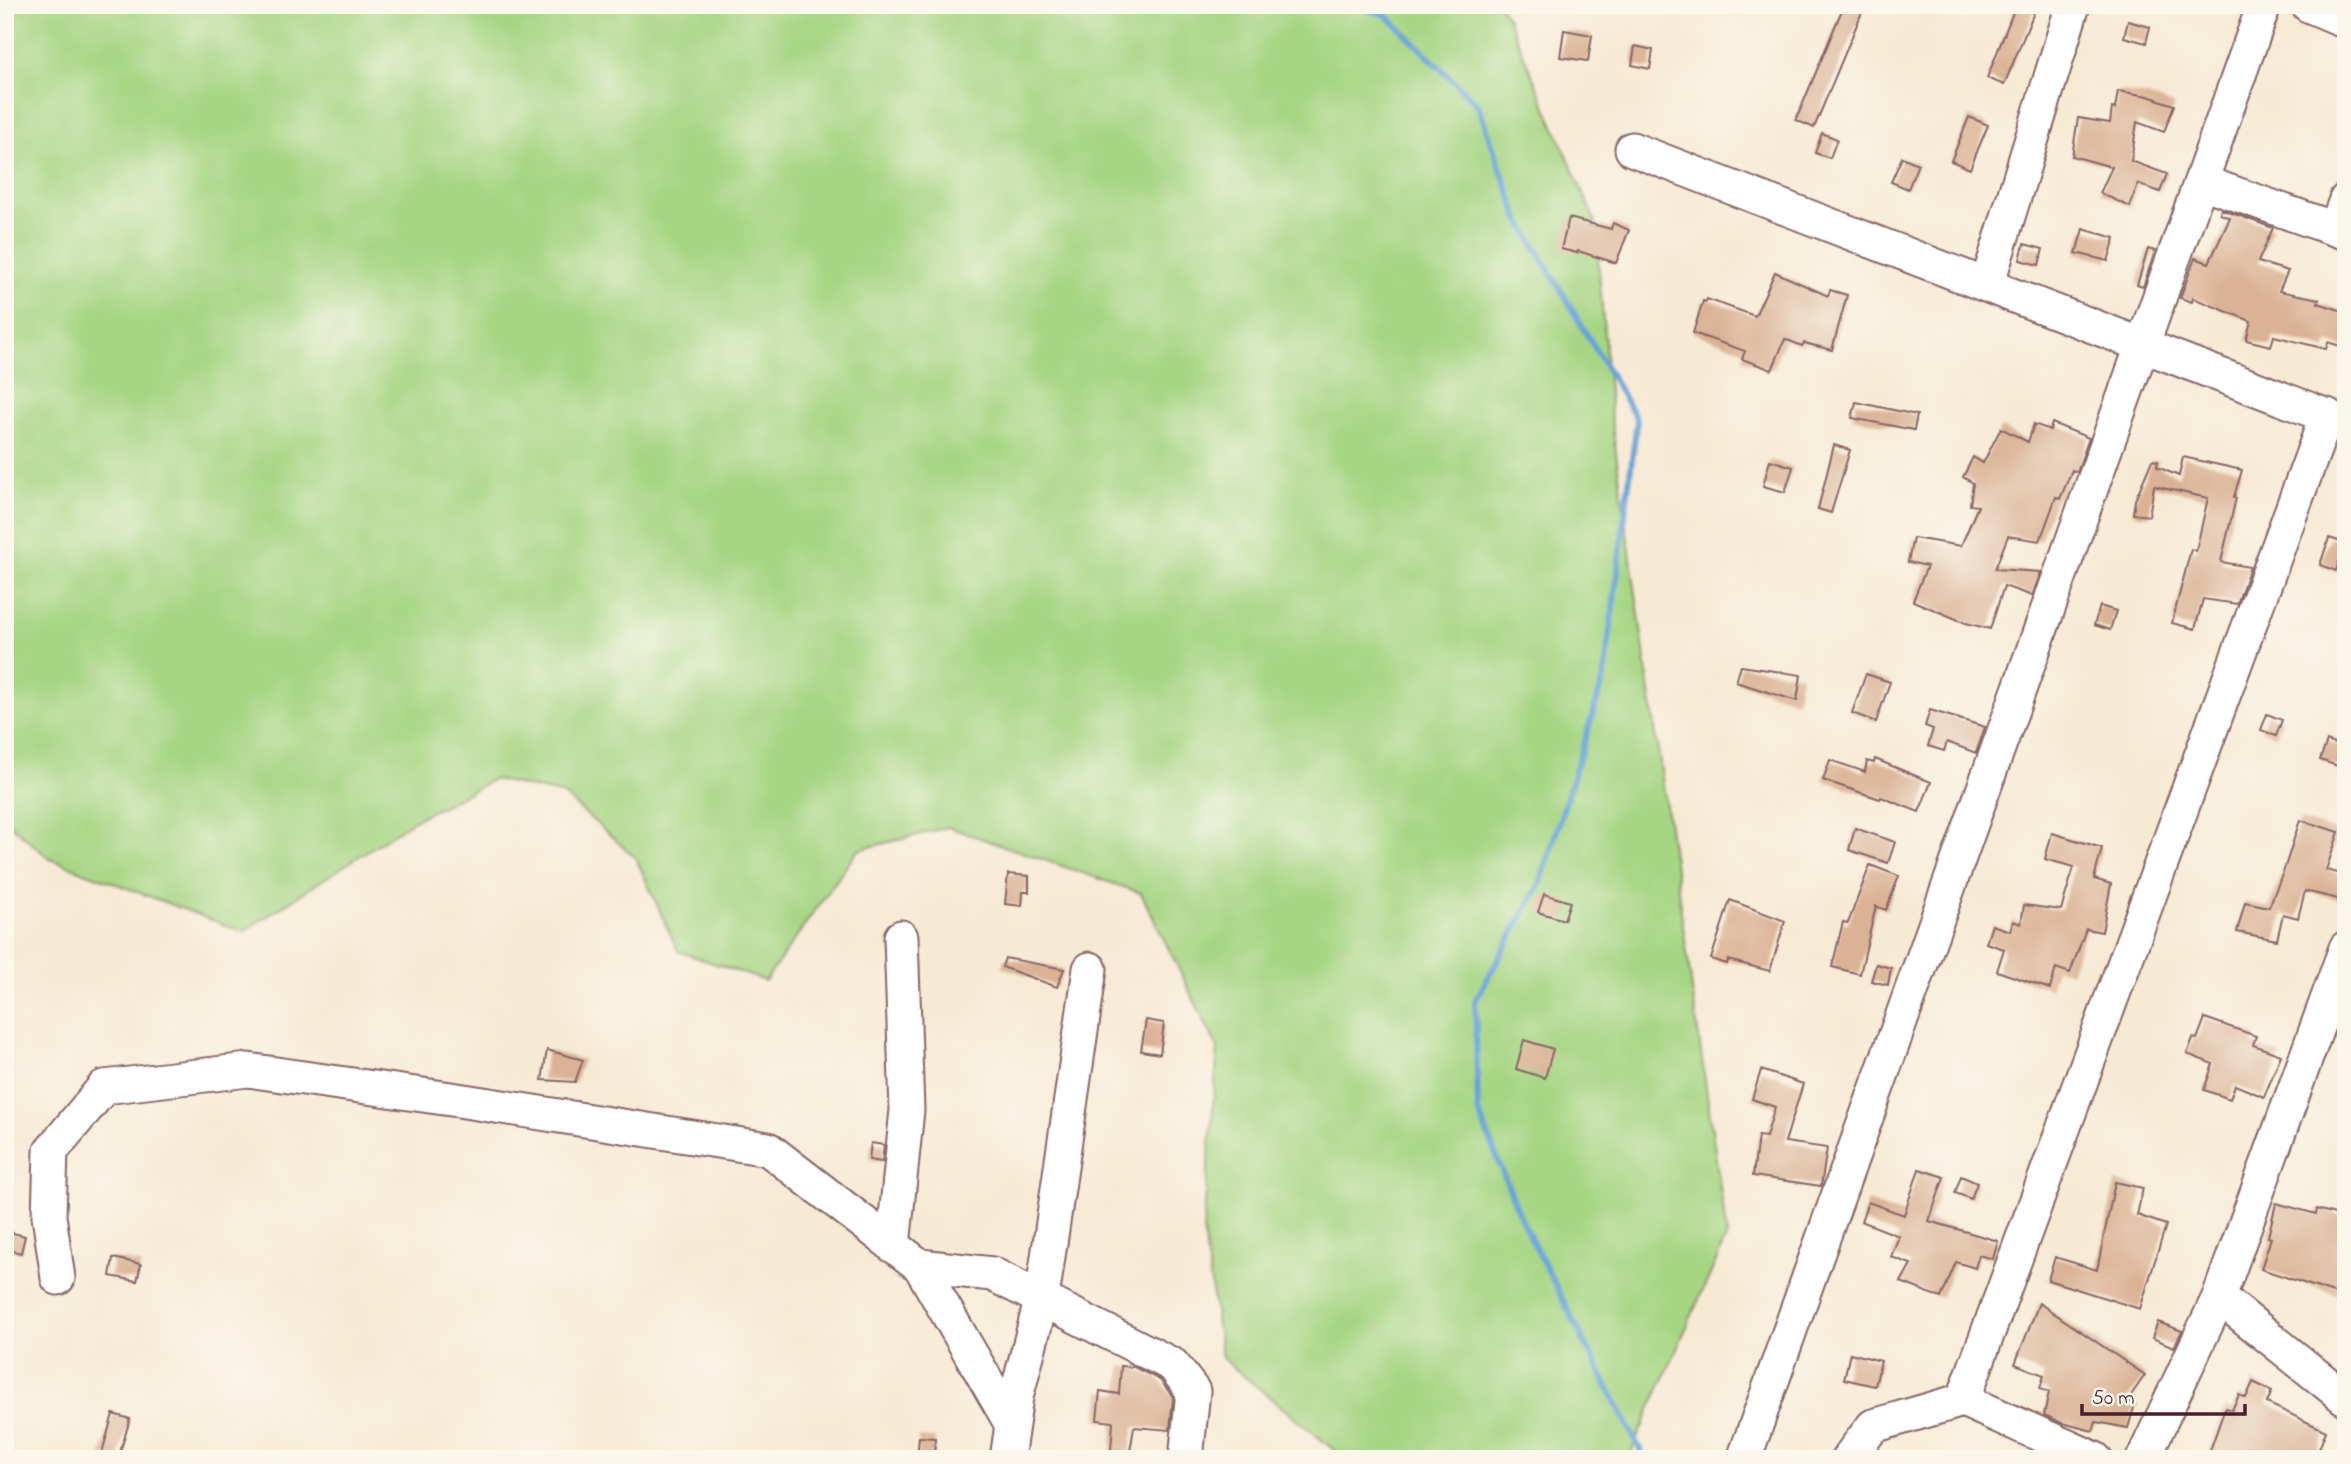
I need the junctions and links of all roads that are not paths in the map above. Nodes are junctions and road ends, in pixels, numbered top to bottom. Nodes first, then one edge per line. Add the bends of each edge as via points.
1 (2264, 5) edge
2 (2308, 5) edge
3 (2074, 6) edge
4 (2346, 21) edge
5 (1632, 149) dead end
6 (2202, 182) junction
7 (2342, 221) edge
8 (1987, 285) junction
9 (2144, 345) junction
10 (2336, 419) edge
11 (901, 937) dead end
12 (2346, 948) edge
13 (1090, 969) dead end
14 (893, 1246) junction
15 (920, 1266) junction
16 (58, 1279) dead end
17 (2219, 1297) junction
18 (1042, 1298) junction
19 (2346, 1399) edge
20 (1963, 1400) junction
21 (1012, 1425) junction
22 (1007, 1459) edge
23 (1186, 1459) edge
24 (1744, 1459) edge
25 (1849, 1459) edge
26 (2095, 1459) edge
27 (2143, 1459) edge

1 - 6 street
2 - 4 street
3 - 8 street
5 - 8 street
6 - 7 street
6 - 9 street
8 - 9 street
9 - 10 street
9 - 24 street
10 - 20 street
11 - 14 street via 907,1110
12 - 17 street
13 - 18 street
14 - 15 street
14 - 16 street via 768,1149 248,1070 104,1087 51,1151 49,1216
15 - 18 street via 992,1274
15 - 21 street
17 - 19 street
17 - 27 street
18 - 21 street
18 - 23 street via 1174,1365 1193,1391
20 - 25 street via 1873,1426
20 - 26 street
21 - 22 street

